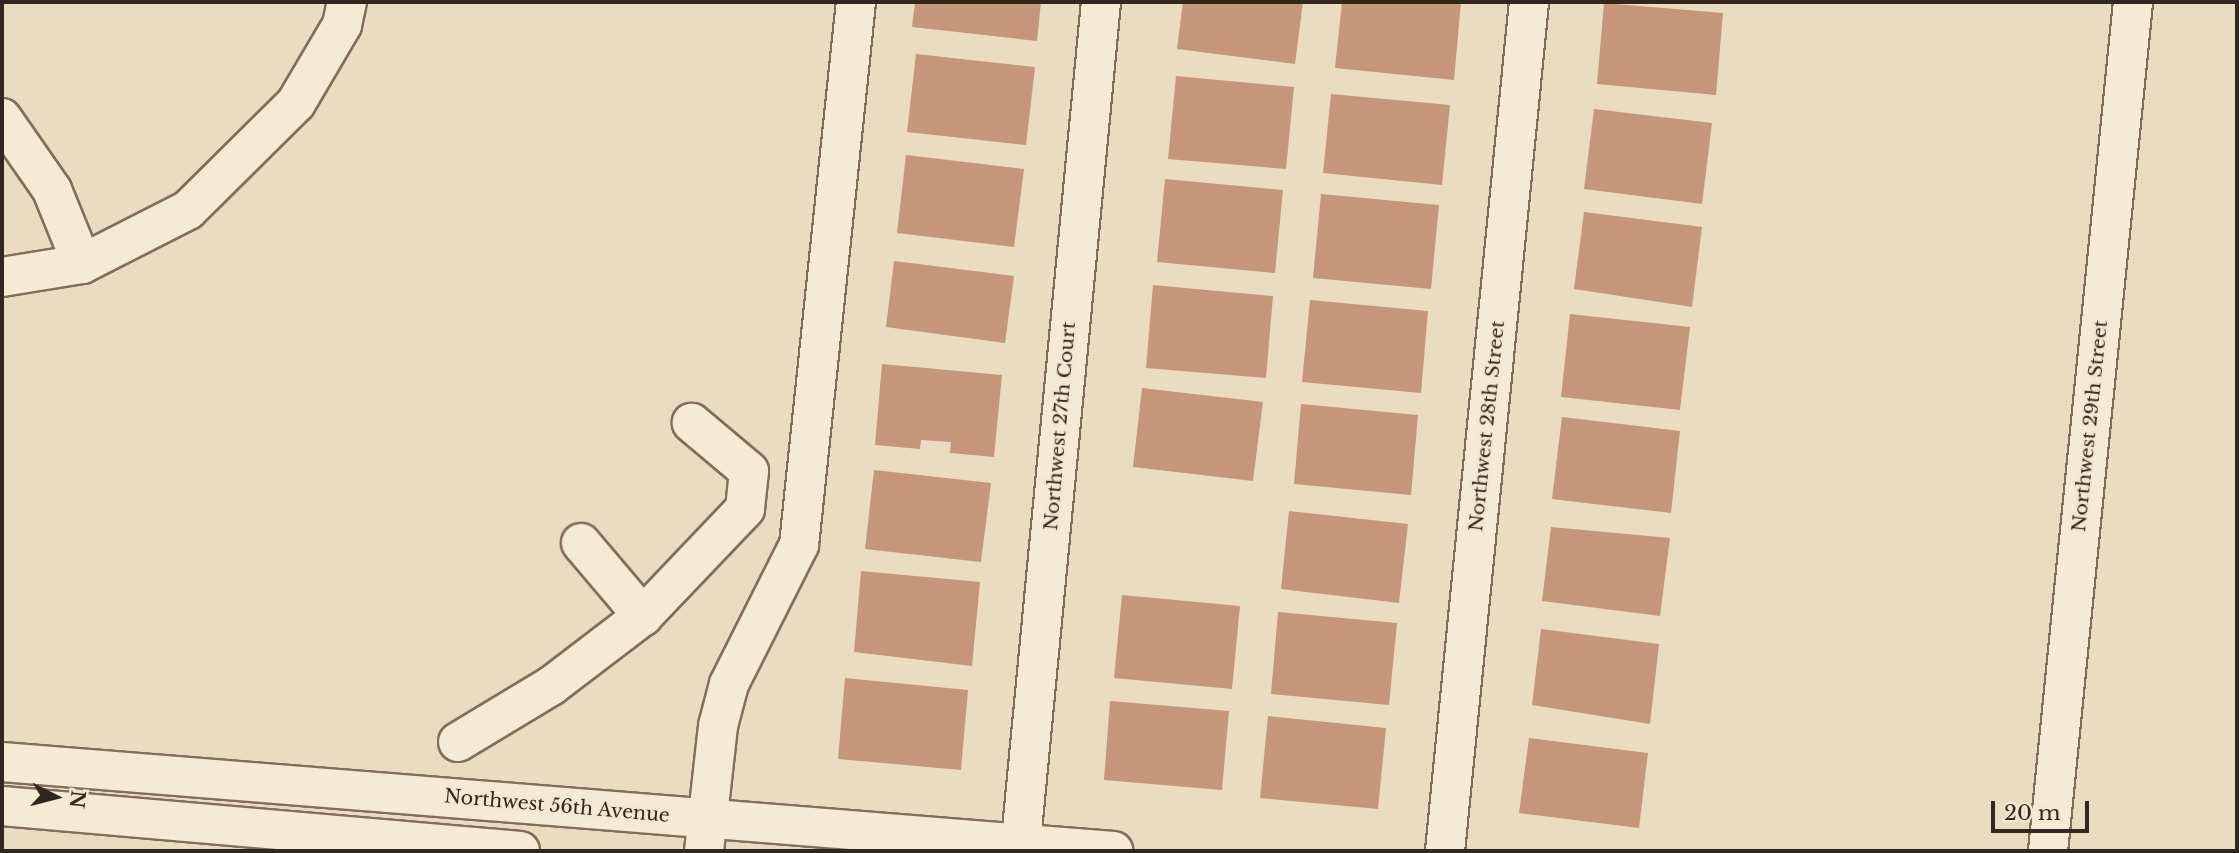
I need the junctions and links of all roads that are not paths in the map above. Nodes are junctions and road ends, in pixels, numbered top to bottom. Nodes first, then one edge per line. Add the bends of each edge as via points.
1 (347, 2) edge
2 (856, 2) edge
3 (1101, 2) edge
4 (1530, 2) edge
5 (2133, 2) edge
6 (2, 118) edge
7 (82, 264) junction
8 (2, 276) edge
9 (692, 423) dead end
10 (581, 543) dead end
11 (643, 616) junction
12 (458, 742) dead end
13 (2, 762) edge
14 (2, 806) edge
15 (706, 835) edge
16 (1020, 847) edge
17 (449, 849) edge
18 (520, 851) edge
19 (1113, 851) edge
20 (1445, 851) edge
21 (2048, 851) edge

1 - 7 street via 319,65 267,136 188,210
2 - 15 street via 799,545 729,684
3 - 16 street, Northwest 27th Court
4 - 20 street, Northwest 28th Street
5 - 21 street, Northwest 29th Street
6 - 7 street via 52,190
7 - 8 street
9 - 11 street via 750,471 746,509
10 - 11 street
11 - 12 street via 551,686
13 - 15 street, Northwest 56th Avenue
14 - 17 street
15 - 16 street, Northwest 56th Avenue
16 - 19 street, Northwest 56th Avenue
17 - 18 street

